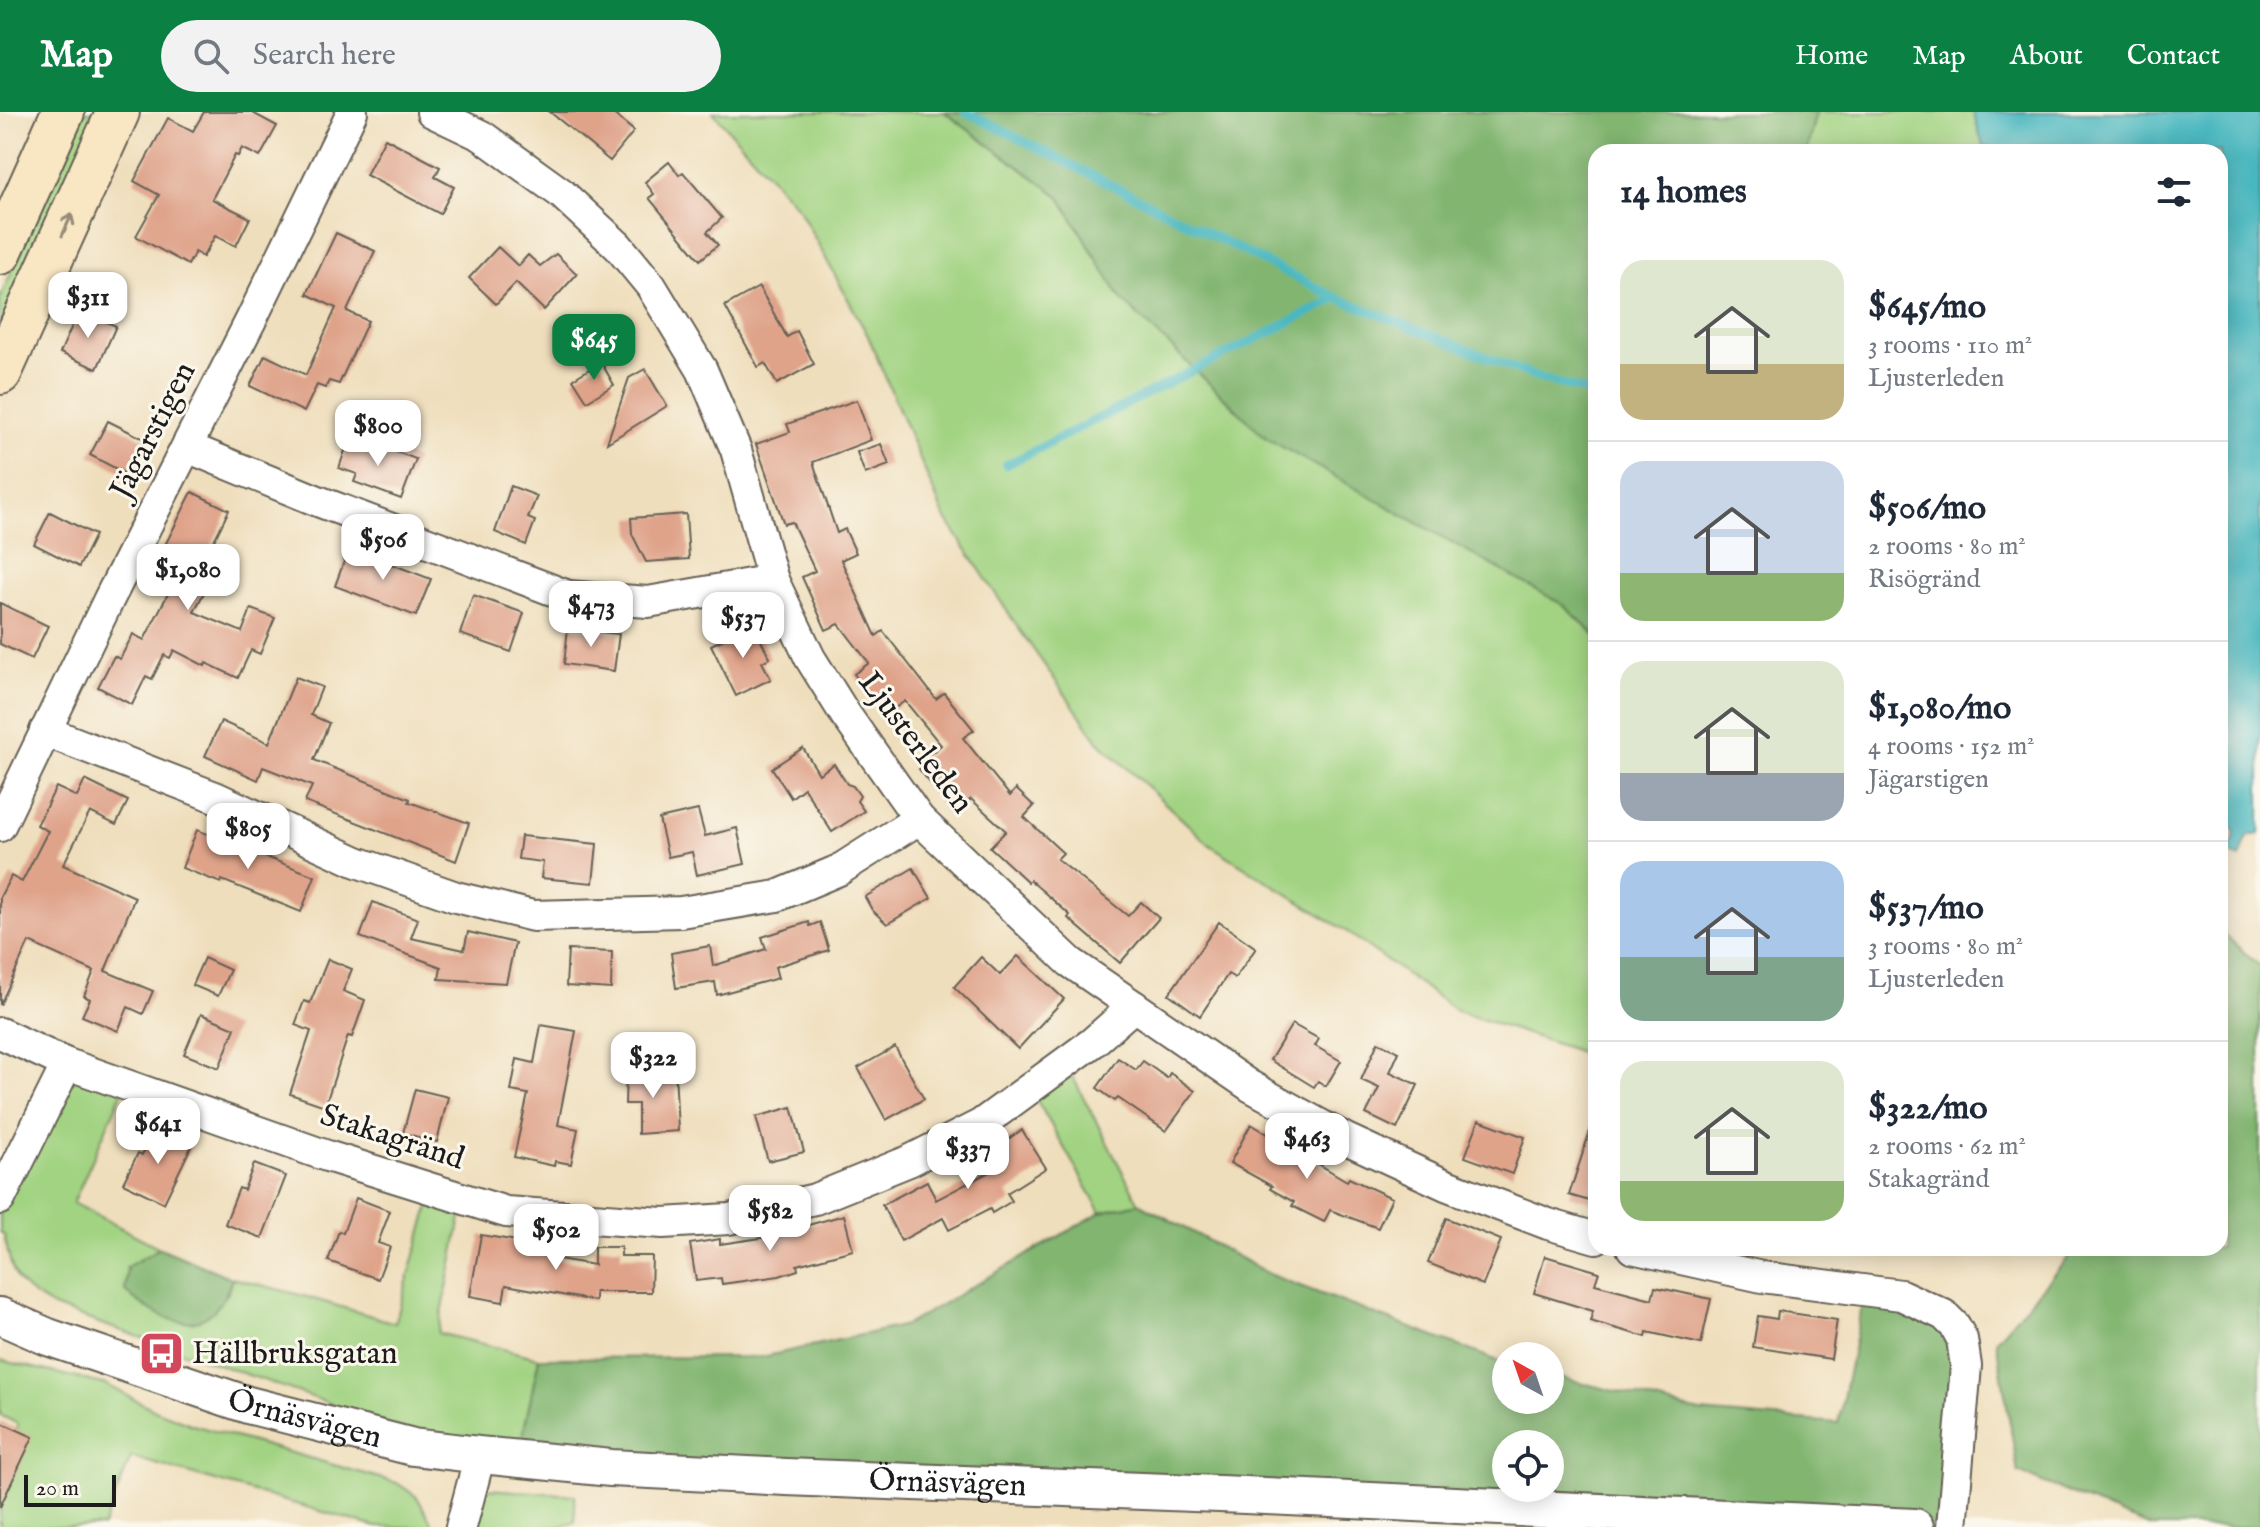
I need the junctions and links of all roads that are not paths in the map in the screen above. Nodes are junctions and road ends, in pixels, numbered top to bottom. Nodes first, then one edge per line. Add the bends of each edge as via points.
1 (63, 112) edge
2 (118, 112) edge
3 (352, 112) edge
4 (432, 112) edge
5 (0, 253) edge
6 (0, 373) edge
7 (187, 447) junction
8 (773, 580) junction
9 (45, 731) junction
10 (919, 819) junction
11 (0, 826) edge
12 (1134, 1006) junction
13 (0, 1033) edge
14 (67, 1064) junction
15 (0, 1199) edge
16 (1588, 1236) edge
17 (1668, 1256) edge
18 (0, 1316) edge
19 (480, 1455) junction
20 (461, 1527) edge
21 (1915, 1527) edge
22 (1952, 1527) edge

1 - 5 main road
6 -> 2 main road
3 - 7 street, Jägarstigen
4 - 8 street, Ljusterleden via 482,136 561,193 618,246 651,286 702,370 736,450
7 - 8 street via 568,596 648,602
7 - 9 street, Jägarstigen
8 - 10 street, Ljusterleden via 810,658
9 - 10 street via 215,797 357,862 456,897 533,916 681,912 777,896 839,870
9 - 11 street, Jägarstigen
10 - 12 street, Ljusterleden via 1070,962
12 - 14 street, Stakagränd via 980,1125 909,1161 815,1199 729,1219 663,1223 506,1212 327,1156
12 - 16 street, Ljusterleden via 1250,1086 1344,1138 1446,1185
13 - 14 street
14 - 15 street
17 - 22 street via 1762,1277 1901,1295 1944,1315 1962,1339 1966,1366
18 - 19 street, Örnäsvägen via 248,1405 413,1447
19 - 20 street
19 - 21 street, Örnäsvägen via 786,1477

